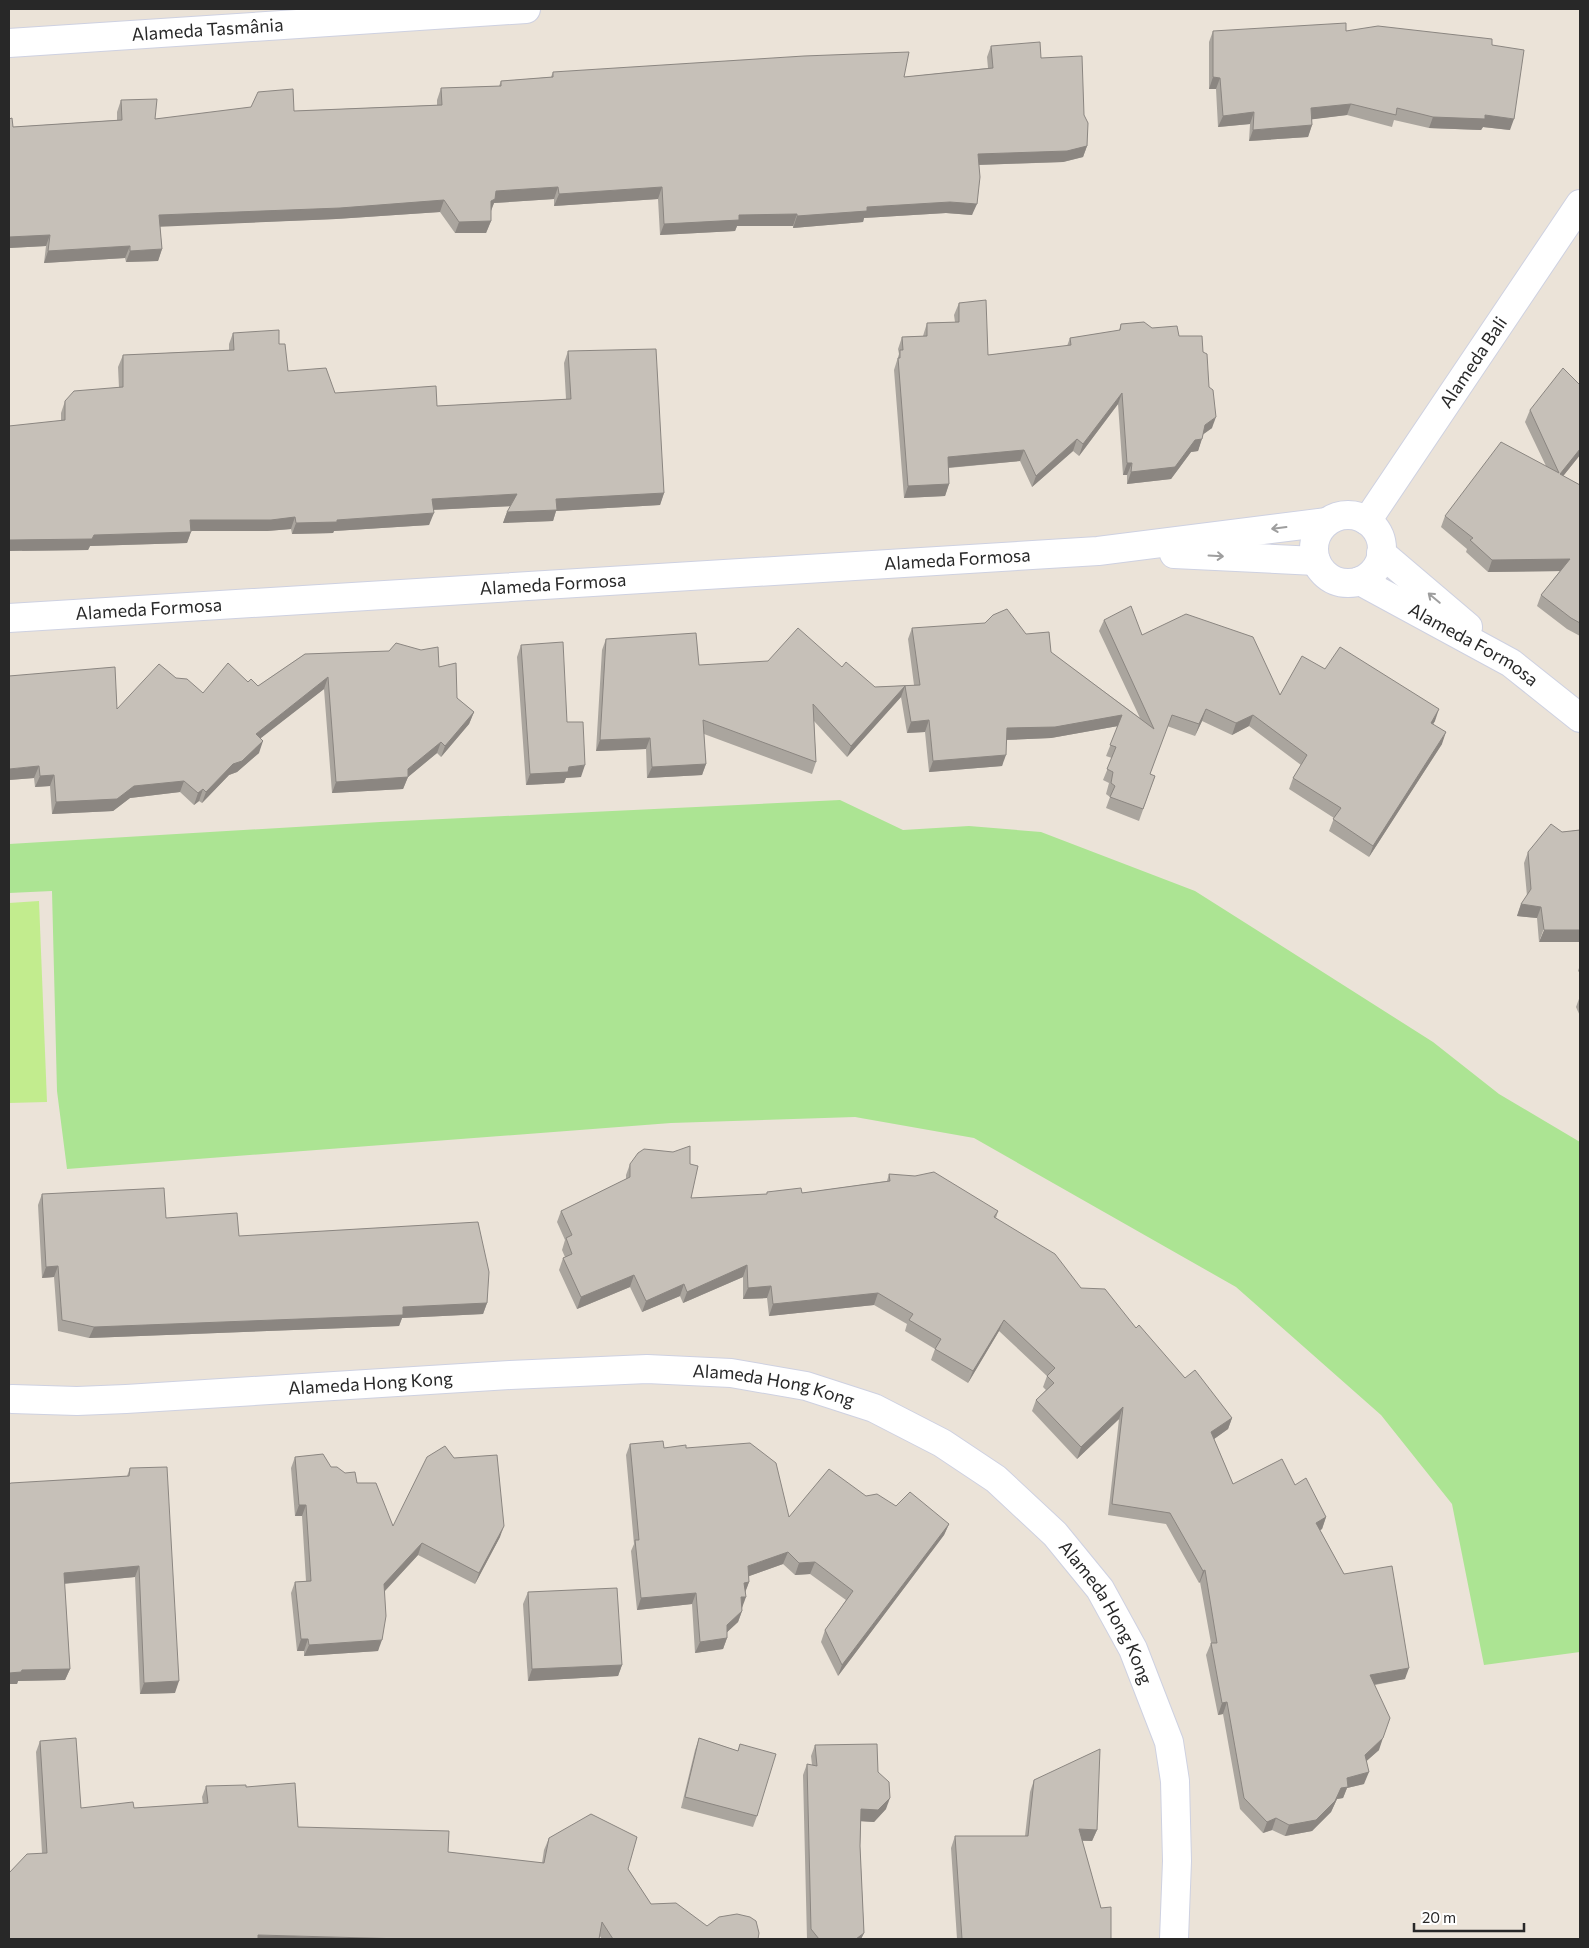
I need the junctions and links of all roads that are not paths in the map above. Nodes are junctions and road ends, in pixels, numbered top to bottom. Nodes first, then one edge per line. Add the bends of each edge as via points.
1 (526, 9) edge
2 (9, 43) edge
3 (1580, 204) edge
4 (1367, 521) junction
5 (1327, 522) junction
6 (1098, 551) junction
7 (1381, 553) junction
8 (1316, 561) junction
9 (1360, 581) junction
10 (9, 618) edge
11 (1511, 663) junction
12 (1580, 718) edge
13 (12, 1399) dead end
14 (1174, 1939) edge

1 - 2 street, Alameda Tasmânia
3 - 4 street, Alameda Bali
4 - 5 street, Alameda Formosa via 1347,515
4 - 7 street via 1379,538
5 -> 6 street, Alameda Formosa
5 - 8 street via 1315,540
6 -> 8 street, Alameda Formosa
6 - 10 street, Alameda Formosa
7 - 9 street via 1376,568
11 -> 7 street
8 - 9 street, Alameda Formosa via 1329,578 1349,583
9 - 11 street, Alameda Formosa
11 - 12 street, Alameda Formosa
13 - 14 street, Alameda Hong Kong via 126,1398 647,1369 731,1373 806,1386 874,1408 942,1443 996,1479 1055,1534 1105,1598 1133,1649 1169,1742 1175,1781 1177,1841

